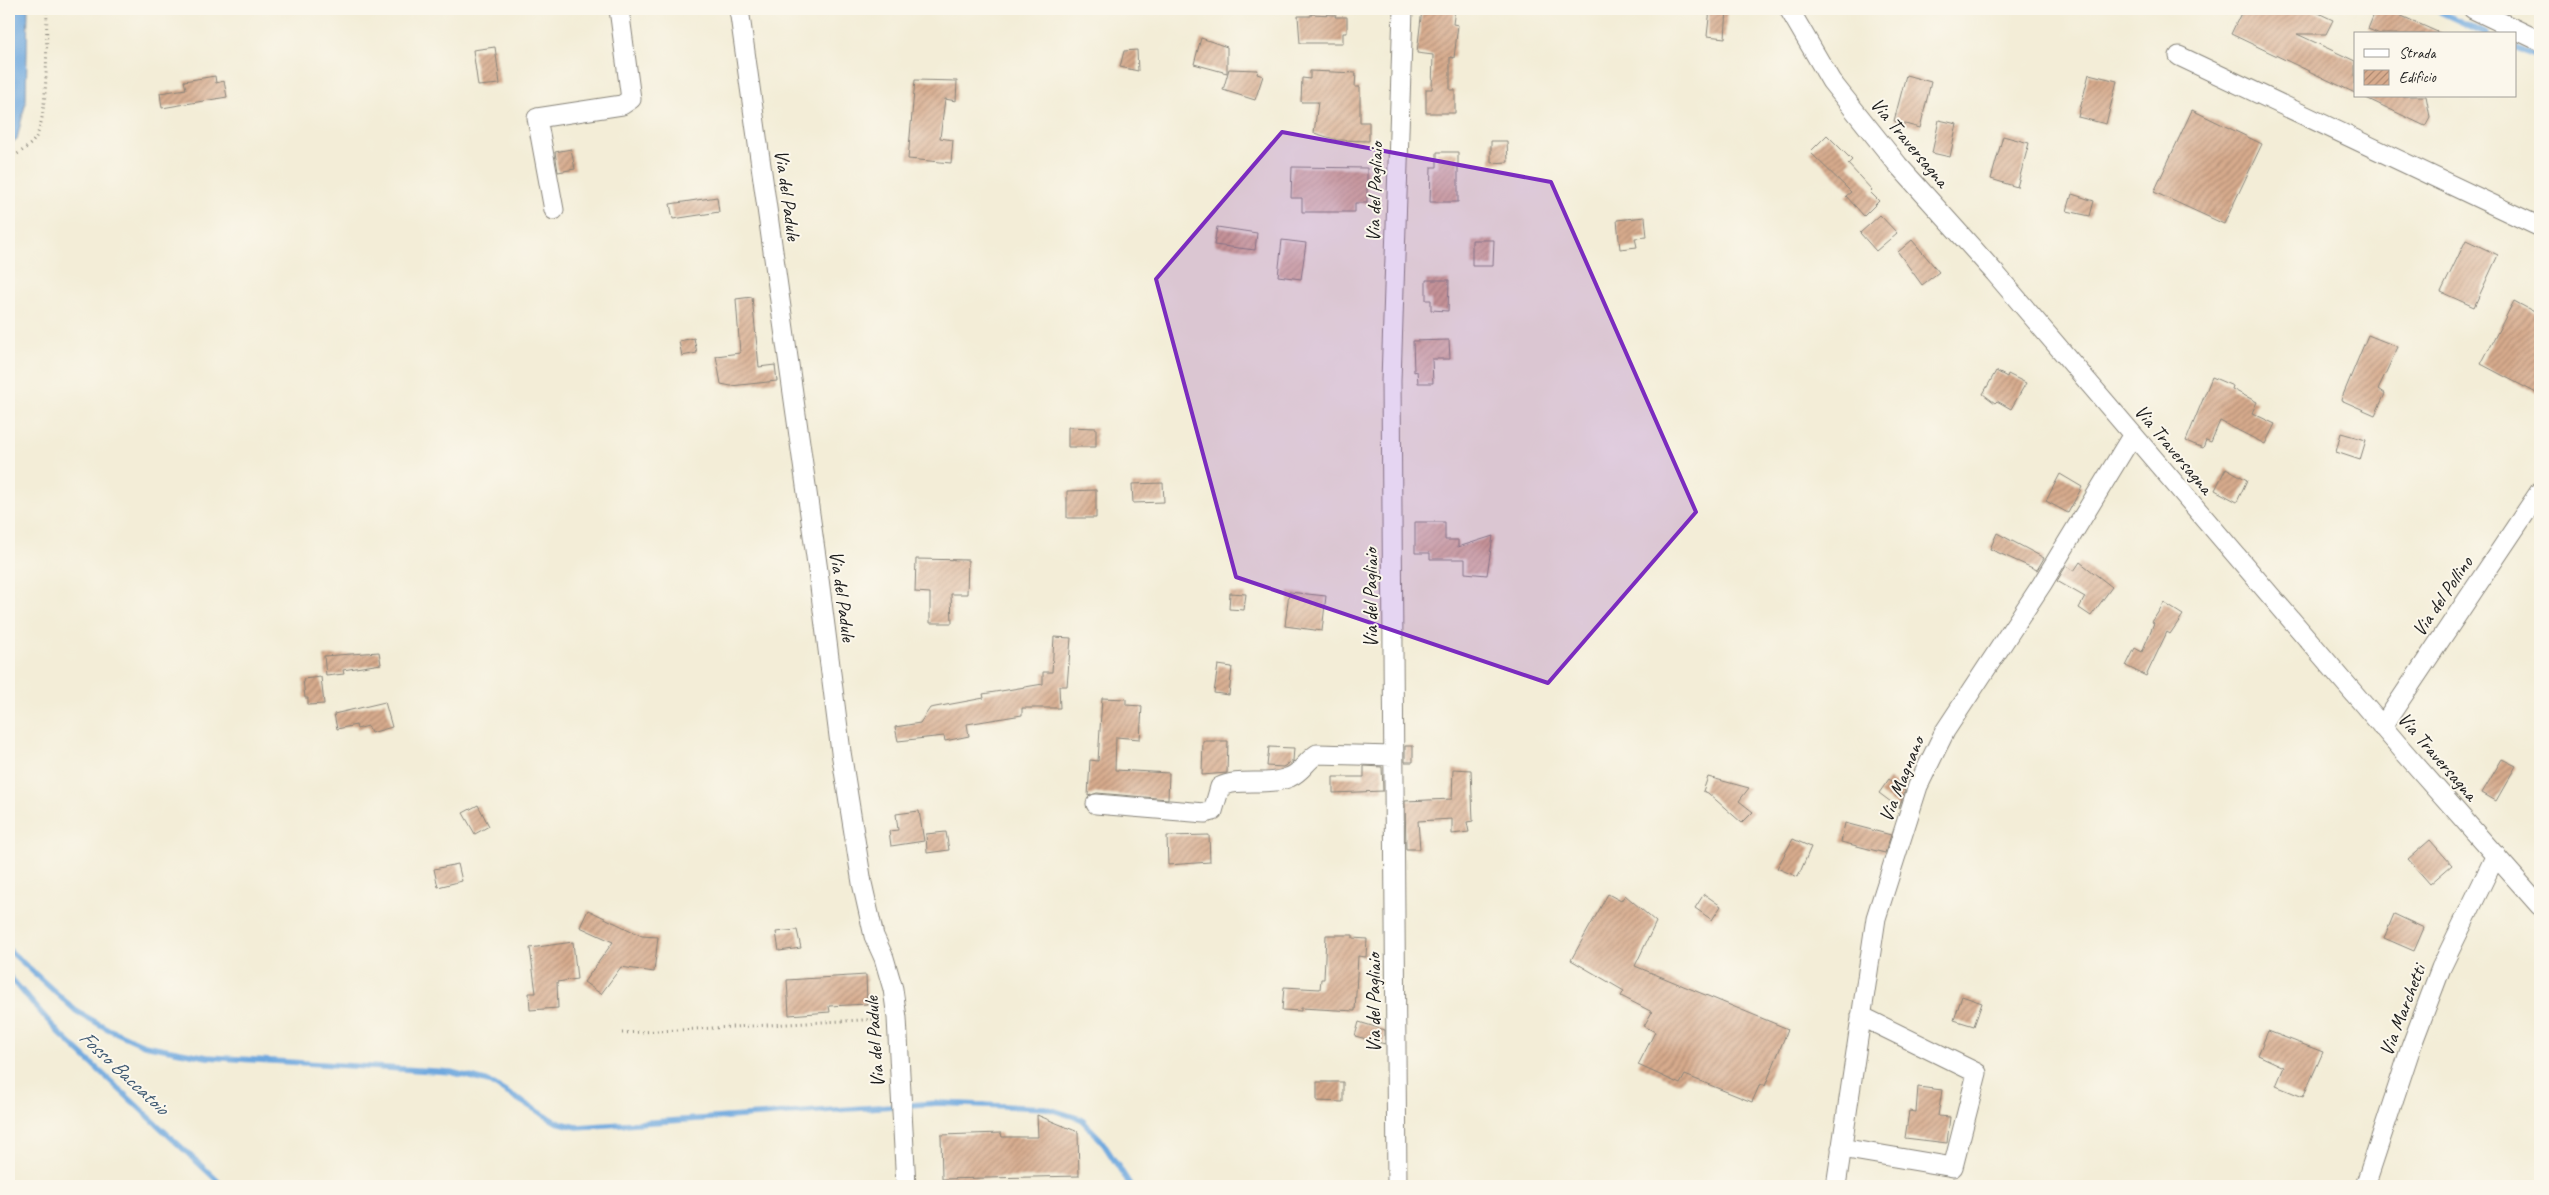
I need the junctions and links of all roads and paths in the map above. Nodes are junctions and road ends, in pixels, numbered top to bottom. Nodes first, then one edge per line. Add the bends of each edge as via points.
1 (47, 9) edge
2 (619, 9) edge
3 (740, 9) edge
4 (1403, 9) edge
5 (1789, 9) edge
6 (2472, 9) edge
7 (2540, 41) edge
8 (2179, 56) dead end
9 (9, 158) edge
10 (554, 210) dead end
11 (2540, 227) edge
12 (2132, 436) junction
13 (2540, 491) edge
14 (2382, 727) junction
15 (1393, 756) junction
16 (1096, 804) dead end
17 (2496, 856) junction
18 (2540, 906) edge
19 (1861, 1016) junction
20 (898, 1018) junction
21 (622, 1033) dead end
22 (1841, 1148) junction
23 (906, 1186) edge
24 (1397, 1186) edge
25 (1836, 1186) edge
26 (2365, 1186) edge

1 - 9 path via 43,121 35,138 23,151
2 - 10 street via 631,100 622,105 537,118
3 - 20 street, Via del Padule via 841,752 862,883 874,936 893,989
4 - 15 street, Via del Pagliaio via 1391,381
5 - 12 street, Via Traversagna via 1831,81 1898,165 2008,288
6 - 7 street
8 - 11 street
12 - 14 street, Via Traversagna
12 - 19 street, Via Magnano via 2042,584 1945,731 1918,786 1876,918
13 - 14 street, Via del Pollino
14 - 17 street, Via Traversagna
15 - 16 street via 1317,754 1300,772 1289,778 1227,783 1220,787 1213,811 1205,813
15 - 24 street, Via del Pagliaio
17 - 18 street, Via Traversagna
17 - 26 street, Via Marchetti via 2441,968
19 - 22 street, Via Magnano
19 - 22 street via 1977,1073 1953,1166
20 - 21 path
20 - 23 street, Via del Padule
22 - 25 street, Via Magnano

